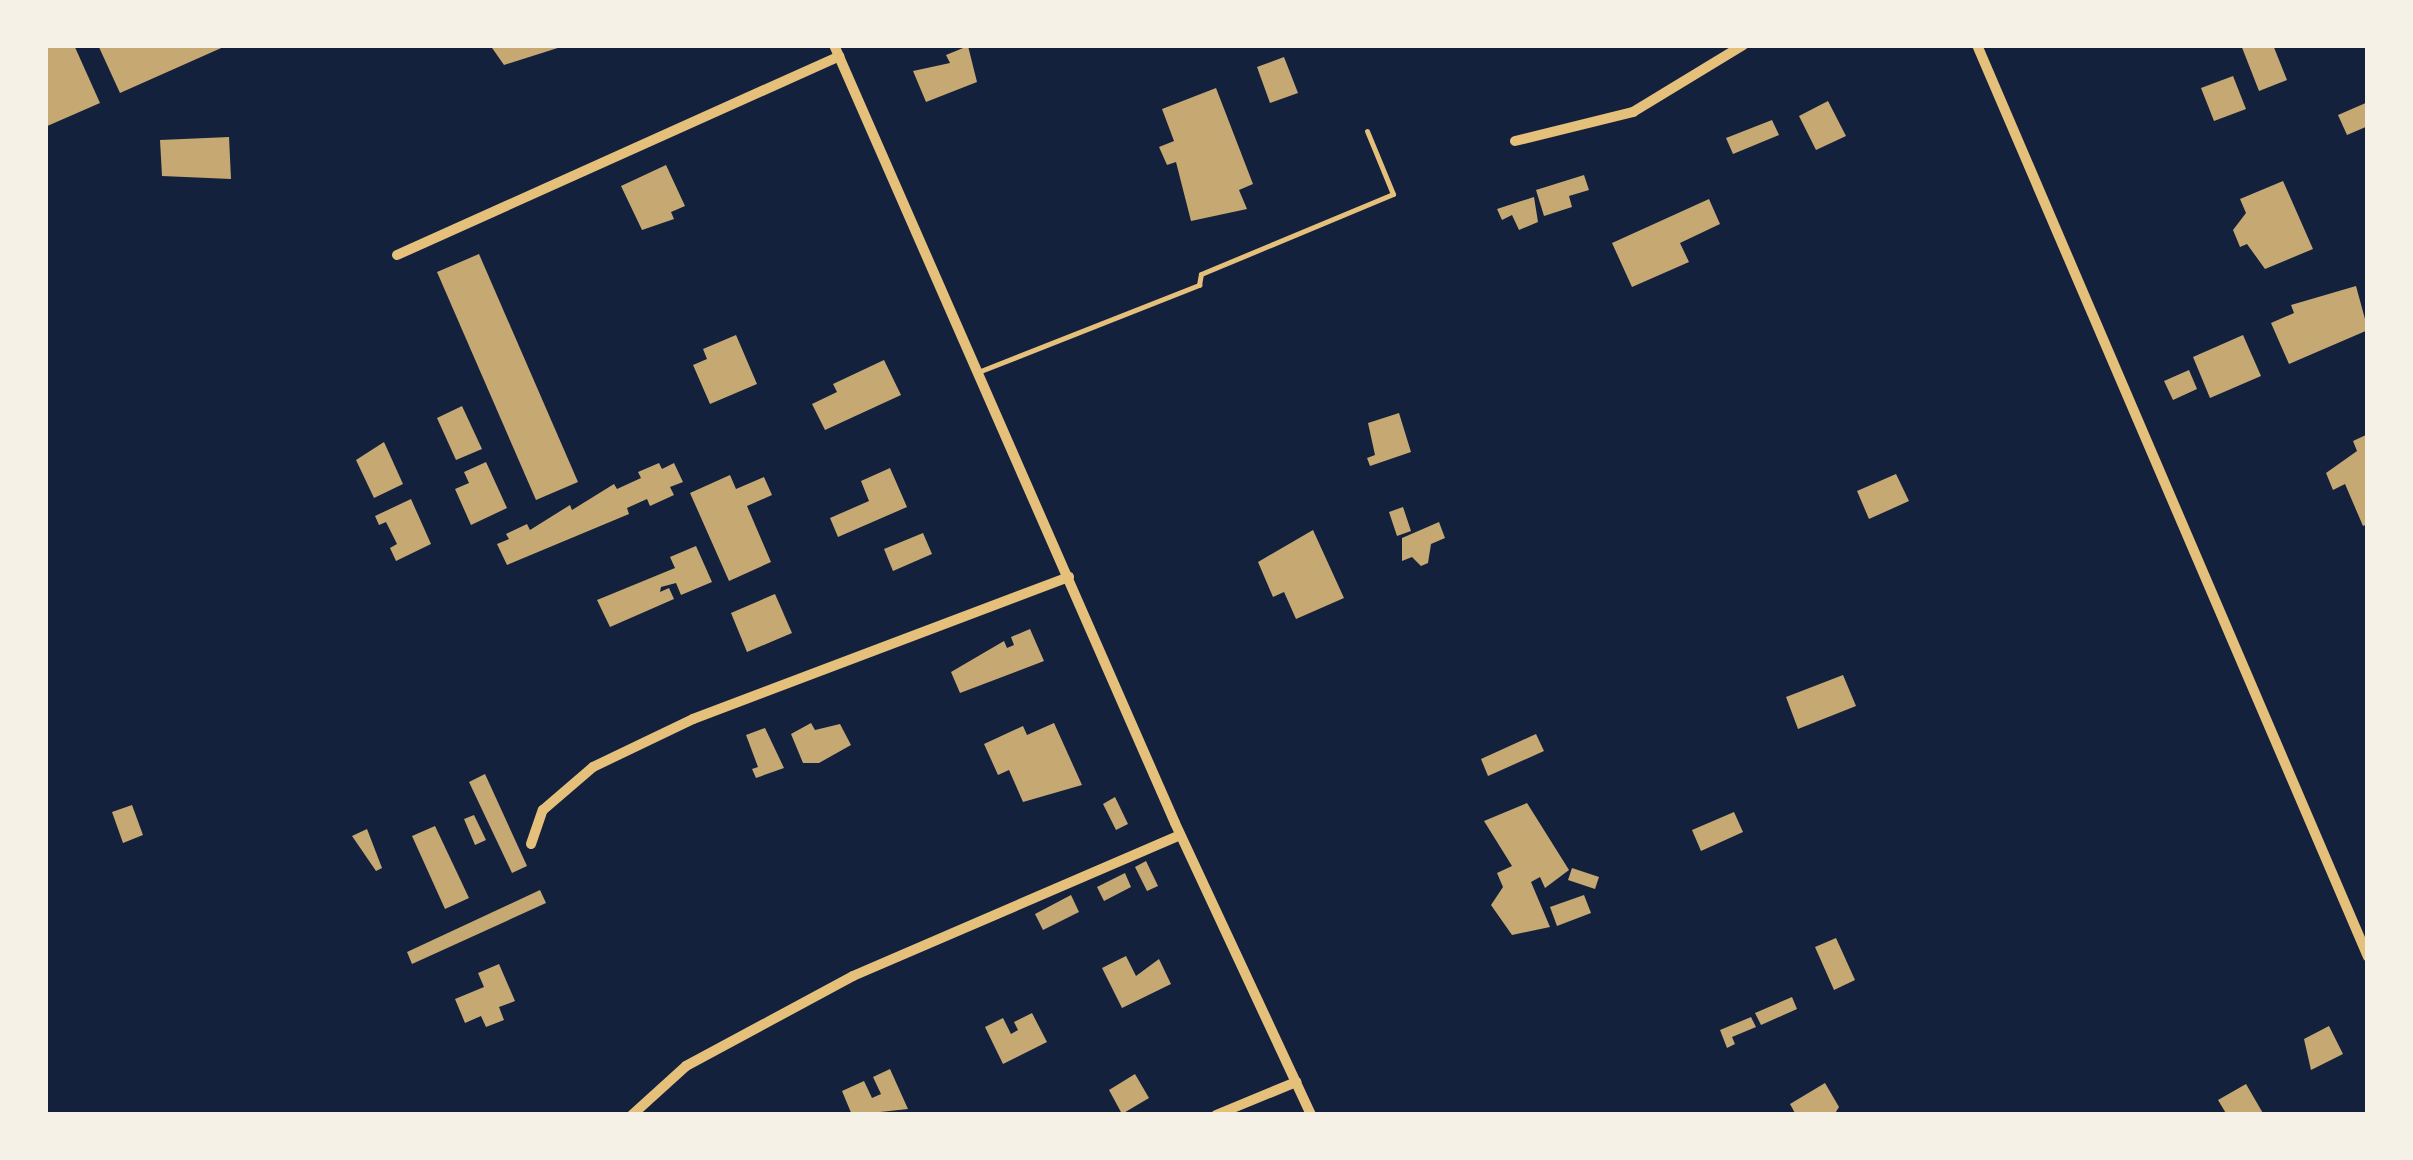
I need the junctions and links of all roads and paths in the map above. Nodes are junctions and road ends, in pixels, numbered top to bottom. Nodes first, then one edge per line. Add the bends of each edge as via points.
1 (1742, 45) edge
2 (1976, 45) edge
3 (837, 50) edge
4 (1367, 131) dead end
5 (1515, 141) dead end
6 (397, 255) dead end
7 (978, 372) junction
8 (1069, 576) junction
9 (1180, 834) junction
10 (531, 844) dead end
11 (2368, 957) edge
12 (1296, 1082) junction
13 (632, 1115) edge
14 (1216, 1115) edge
15 (1311, 1115) edge

1 - 5 street via 1633,112
2 - 11 street
3 - 6 street
3 - 7 street
4 - 7 lane via 1393,194 1201,274 1199,285
7 - 8 street
8 - 9 street
8 - 10 street via 693,718 593,767 543,810
9 - 12 street
9 - 13 street via 853,976 686,1066
12 - 14 street
12 - 15 street

